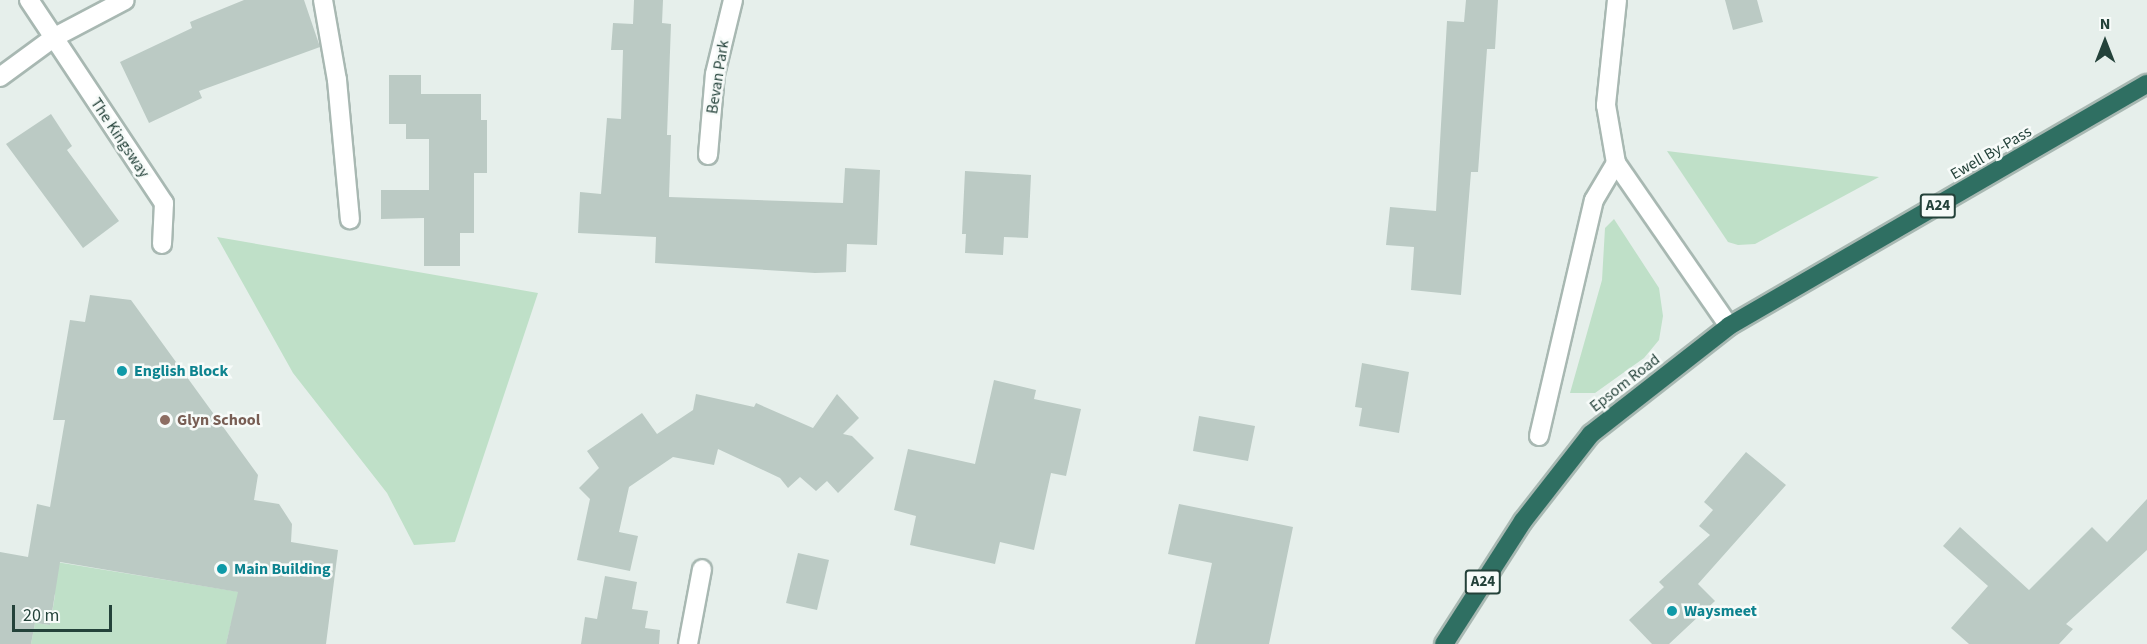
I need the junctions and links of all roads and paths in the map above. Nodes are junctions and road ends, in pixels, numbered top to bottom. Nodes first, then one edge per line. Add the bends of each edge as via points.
1 (29, 0) edge
2 (125, 0) edge
3 (323, 0) edge
4 (733, 0) edge
5 (1617, 0) edge
6 (53, 38) junction
7 (0, 77) edge
8 (2147, 84) edge
9 (708, 155) dead end
10 (1616, 163) junction
11 (350, 219) dead end
12 (162, 244) dead end
13 (1729, 326) junction
14 (1539, 436) dead end
15 (702, 569) dead end
16 (1449, 642) edge
17 (688, 644) edge

1 - 6 street, The Kingsway
2 - 6 street
3 - 11 street via 337,80
4 - 9 street, Bevan Park via 715,74
5 - 10 street via 1606,105
6 - 7 street
6 - 12 street, The Kingsway via 164,203
8 - 13 highway, Ewell By-Pass / A24
10 - 13 street
10 - 14 street via 1594,200
13 - 16 highway, Epsom Road / A24 via 1591,434 1523,520
15 - 17 street

